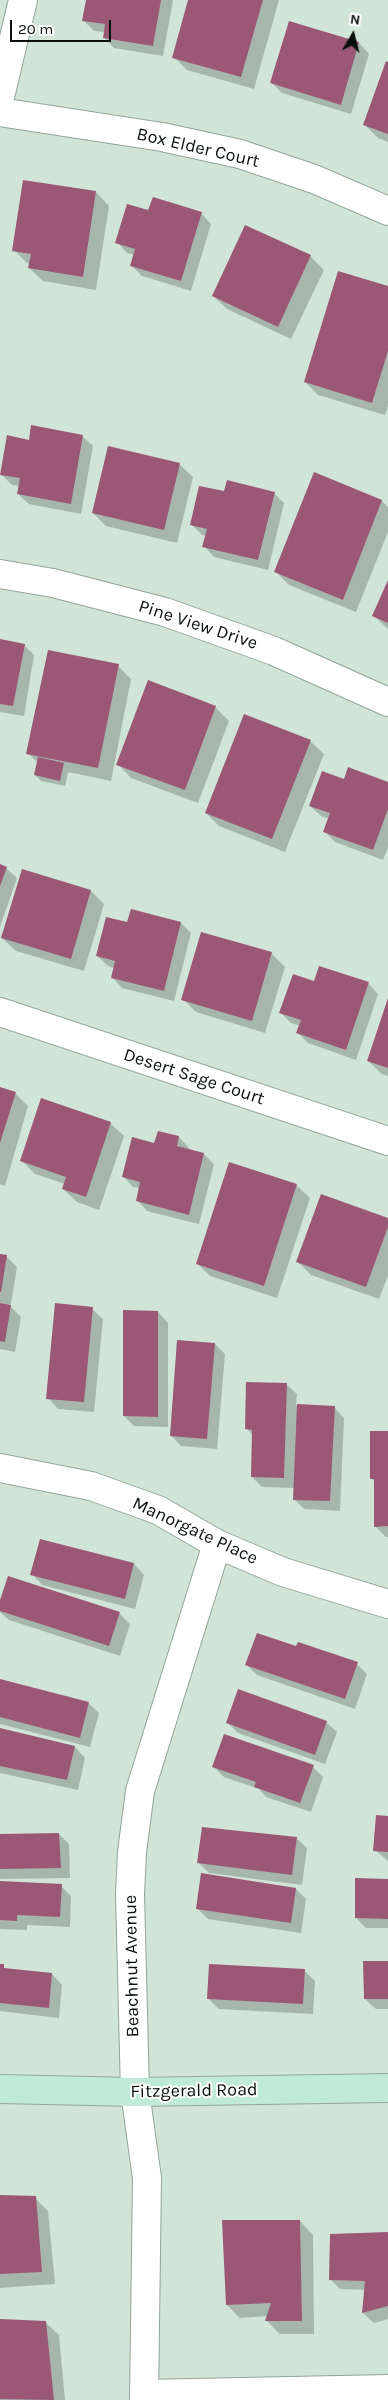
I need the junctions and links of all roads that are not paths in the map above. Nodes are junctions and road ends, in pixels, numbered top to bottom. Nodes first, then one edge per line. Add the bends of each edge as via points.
1 (23, 0) edge
2 (0, 97) edge
3 (0, 112) edge
4 (388, 211) edge
5 (0, 574) edge
6 (388, 702) edge
7 (0, 1012) edge
8 (388, 1141) edge
9 (0, 1468) edge
10 (217, 1544) junction
11 (388, 1604) edge
12 (388, 2088) edge
13 (0, 2089) edge
14 (135, 2092) junction
15 (388, 2389) edge
16 (144, 2397) edge

1 - 2 street
3 - 4 street, Box Elder Court via 162,137 240,154
5 - 6 street, Pine View Drive via 53,583 165,612 274,651
7 - 8 street, Desert Sage Court
9 - 10 street, Manorgate Place via 100,1489 158,1510
10 - 11 street, Manorgate Place via 283,1572
10 - 14 street, Beachnut Avenue via 140,1791 130,1894
12 - 14 main road, Fitzgerald Road
13 - 14 main road, Fitzgerald Road
14 - 16 street, Beachnut Avenue via 147,2178
15 - 16 street

